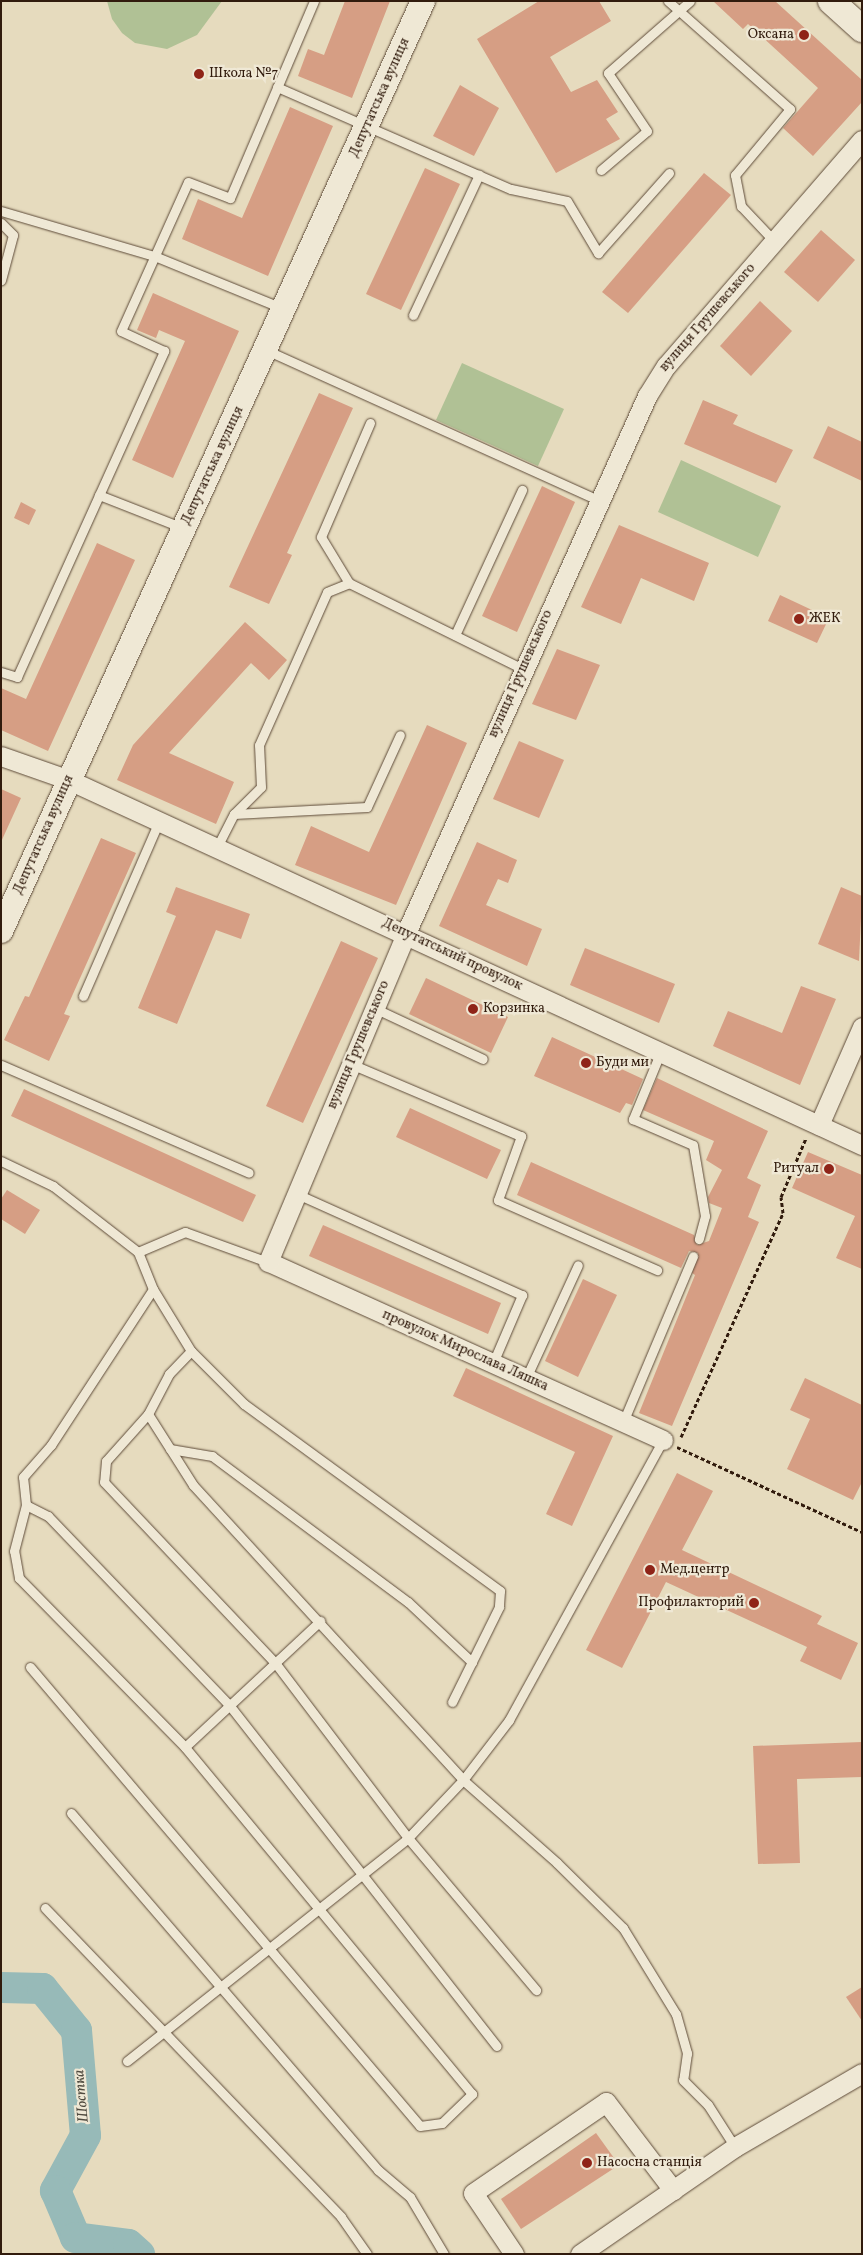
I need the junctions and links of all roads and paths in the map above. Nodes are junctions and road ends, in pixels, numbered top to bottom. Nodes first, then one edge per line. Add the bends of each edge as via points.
1 (314, 1) edge
2 (423, 1) edge
3 (668, 1) edge
4 (690, 1) edge
5 (831, 1) edge
6 (680, 13) junction
7 (862, 29) edge
8 (277, 87) junction
9 (368, 127) junction
10 (862, 140) edge
11 (601, 170) dead end
12 (669, 173) dead end
13 (479, 175) junction
14 (1, 211) edge
15 (1, 223) edge
16 (774, 241) junction
17 (157, 257) junction
18 (1, 280) edge
19 (285, 309) junction
20 (413, 315) dead end
21 (266, 350) junction
22 (370, 423) dead end
23 (522, 490) dead end
24 (99, 495) junction
25 (598, 500) junction
26 (184, 529) junction
27 (349, 583) junction
28 (455, 635) junction
29 (523, 669) junction
30 (1, 672) edge
31 (400, 735) dead end
32 (1, 756) edge
33 (69, 780) junction
34 (234, 814) junction
35 (159, 821) junction
36 (217, 847) junction
37 (1, 931) edge
38 (406, 933) junction
39 (83, 996) dead end
40 (374, 1008) junction
41 (862, 1027) edge
42 (661, 1051) junction
43 (483, 1059) dead end
44 (351, 1064) junction
45 (1, 1065) edge
46 (816, 1124) junction
47 (862, 1145) edge
48 (1, 1161) edge
49 (249, 1173) dead end
50 (297, 1194) junction
51 (699, 1239) dead end
52 (138, 1252) junction
53 (693, 1256) dead end
54 (268, 1262) junction
55 (578, 1265) dead end
56 (656, 1270) dead end
57 (153, 1288) junction
58 (191, 1351) junction
59 (493, 1363) junction
60 (526, 1378) junction
61 (148, 1414) junction
62 (623, 1422) junction
63 (670, 1443) junction
64 (170, 1449) junction
65 (26, 1505) junction
66 (862, 1532) edge
67 (320, 1621) junction
68 (472, 1662) junction
69 (276, 1664) junction
70 (30, 1667) dead end
71 (452, 1702) dead end
72 (230, 1706) junction
73 (185, 1747) junction
74 (462, 1780) junction
75 (71, 1813) dead end
76 (408, 1838) junction
77 (362, 1873) junction
78 (45, 1908) dead end
79 (318, 1908) junction
80 (267, 1947) junction
81 (219, 1985) junction
82 (536, 1990) dead end
83 (162, 2031) junction
84 (497, 2046) dead end
85 (127, 2061) dead end
86 (862, 2073) edge
87 (735, 2147) junction
88 (673, 2190) junction
89 (367, 2254) edge
90 (444, 2254) edge
91 (514, 2254) edge
92 (580, 2254) edge

1 - 8 lane
2 - 9 street, Депутатська вулиця
3 - 6 lane
4 - 6 lane
5 - 7 main road
6 - 11 lane via 608,73 648,131
6 - 16 lane via 790,109 736,175 741,206
8 - 9 lane
8 - 17 lane via 230,198 188,182
9 - 13 lane
9 - 19 street, Депутатська вулиця
10 - 16 street, вулиця Грушевського
12 - 13 lane via 598,253 567,201 511,189
13 - 20 lane
14 - 17 lane
15 - 18 lane via 13,234
16 - 25 street, вулиця Грушевського via 654,383
17 - 19 lane
17 - 24 lane via 121,332 164,351
19 - 21 street, Депутатська вулиця
21 - 25 lane
21 - 26 street, Депутатська вулиця
22 - 27 lane via 321,537
23 - 28 lane
24 - 26 lane
24 - 30 lane via 17,677
25 - 29 street, вулиця Грушевського
26 - 33 street, Депутатська вулиця
27 - 28 lane
27 - 34 lane via 327,592 259,745 261,787
28 - 29 lane
29 - 38 street, вулиця Грушевського
31 - 34 lane via 367,807
32 - 33 street, Депутатський провулок
33 - 35 street, Депутатський провулок
33 - 37 street, Депутатська вулиця
34 - 36 lane
35 - 36 street, Депутатський провулок
35 - 39 lane
36 - 38 street, Депутатський провулок
38 - 40 street, вулиця Грушевського
38 - 42 street, Депутатський провулок
40 - 43 lane
40 - 44 street, вулиця Грушевського
41 - 46 street
42 - 46 street, Депутатський провулок
42 - 51 lane via 633,1119 693,1144 705,1216
44 - 50 street, вулиця Грушевського
44 - 56 lane via 521,1136 498,1200
45 - 49 lane
46 - 47 street, Депутатський провулок
46 - 63 path via 781,1197 783,1213
48 - 52 lane via 53,1186
50 - 54 street, вулиця Грушевського
50 - 59 lane via 522,1295
52 - 54 lane via 185,1232
52 - 57 lane
53 - 62 lane
54 - 59 street, провулок Мирослава Ляшка
55 - 60 lane
57 - 58 lane
57 - 65 lane via 51,1445 23,1477
58 - 61 lane via 169,1374
58 - 68 lane via 244,1404 500,1590 499,1607
59 - 60 street, провулок Мирослава Ляшка
60 - 62 street, провулок Мирослава Ляшка
61 - 64 lane
61 - 69 lane via 106,1461 104,1482
62 - 63 street, провулок Мирослава Ляшка
63 - 66 path
63 - 74 lane via 509,1720
64 - 67 lane via 193,1485
64 - 68 lane via 212,1456 408,1602
65 - 72 lane via 48,1516
65 - 73 lane via 14,1551 19,1578
67 - 69 lane
67 - 74 lane
68 - 71 lane
69 - 72 lane
69 - 76 lane
70 - 80 lane
72 - 73 lane
72 - 77 lane
73 - 79 lane
74 - 76 lane
74 - 87 lane via 558,1863 623,1928 676,2014 687,2053 683,2080 708,2105
75 - 81 lane
76 - 77 lane
76 - 82 lane
77 - 79 lane
77 - 84 lane
78 - 83 lane
79 - 80 lane
79 - 80 lane via 472,2094 442,2123 420,2126
80 - 81 lane
81 - 83 lane
81 - 90 lane via 378,2170 410,2197
83 - 85 lane
83 - 89 lane via 341,2217
86 - 87 street
87 - 88 street
88 - 91 street via 606,2102 473,2193
88 - 92 street

